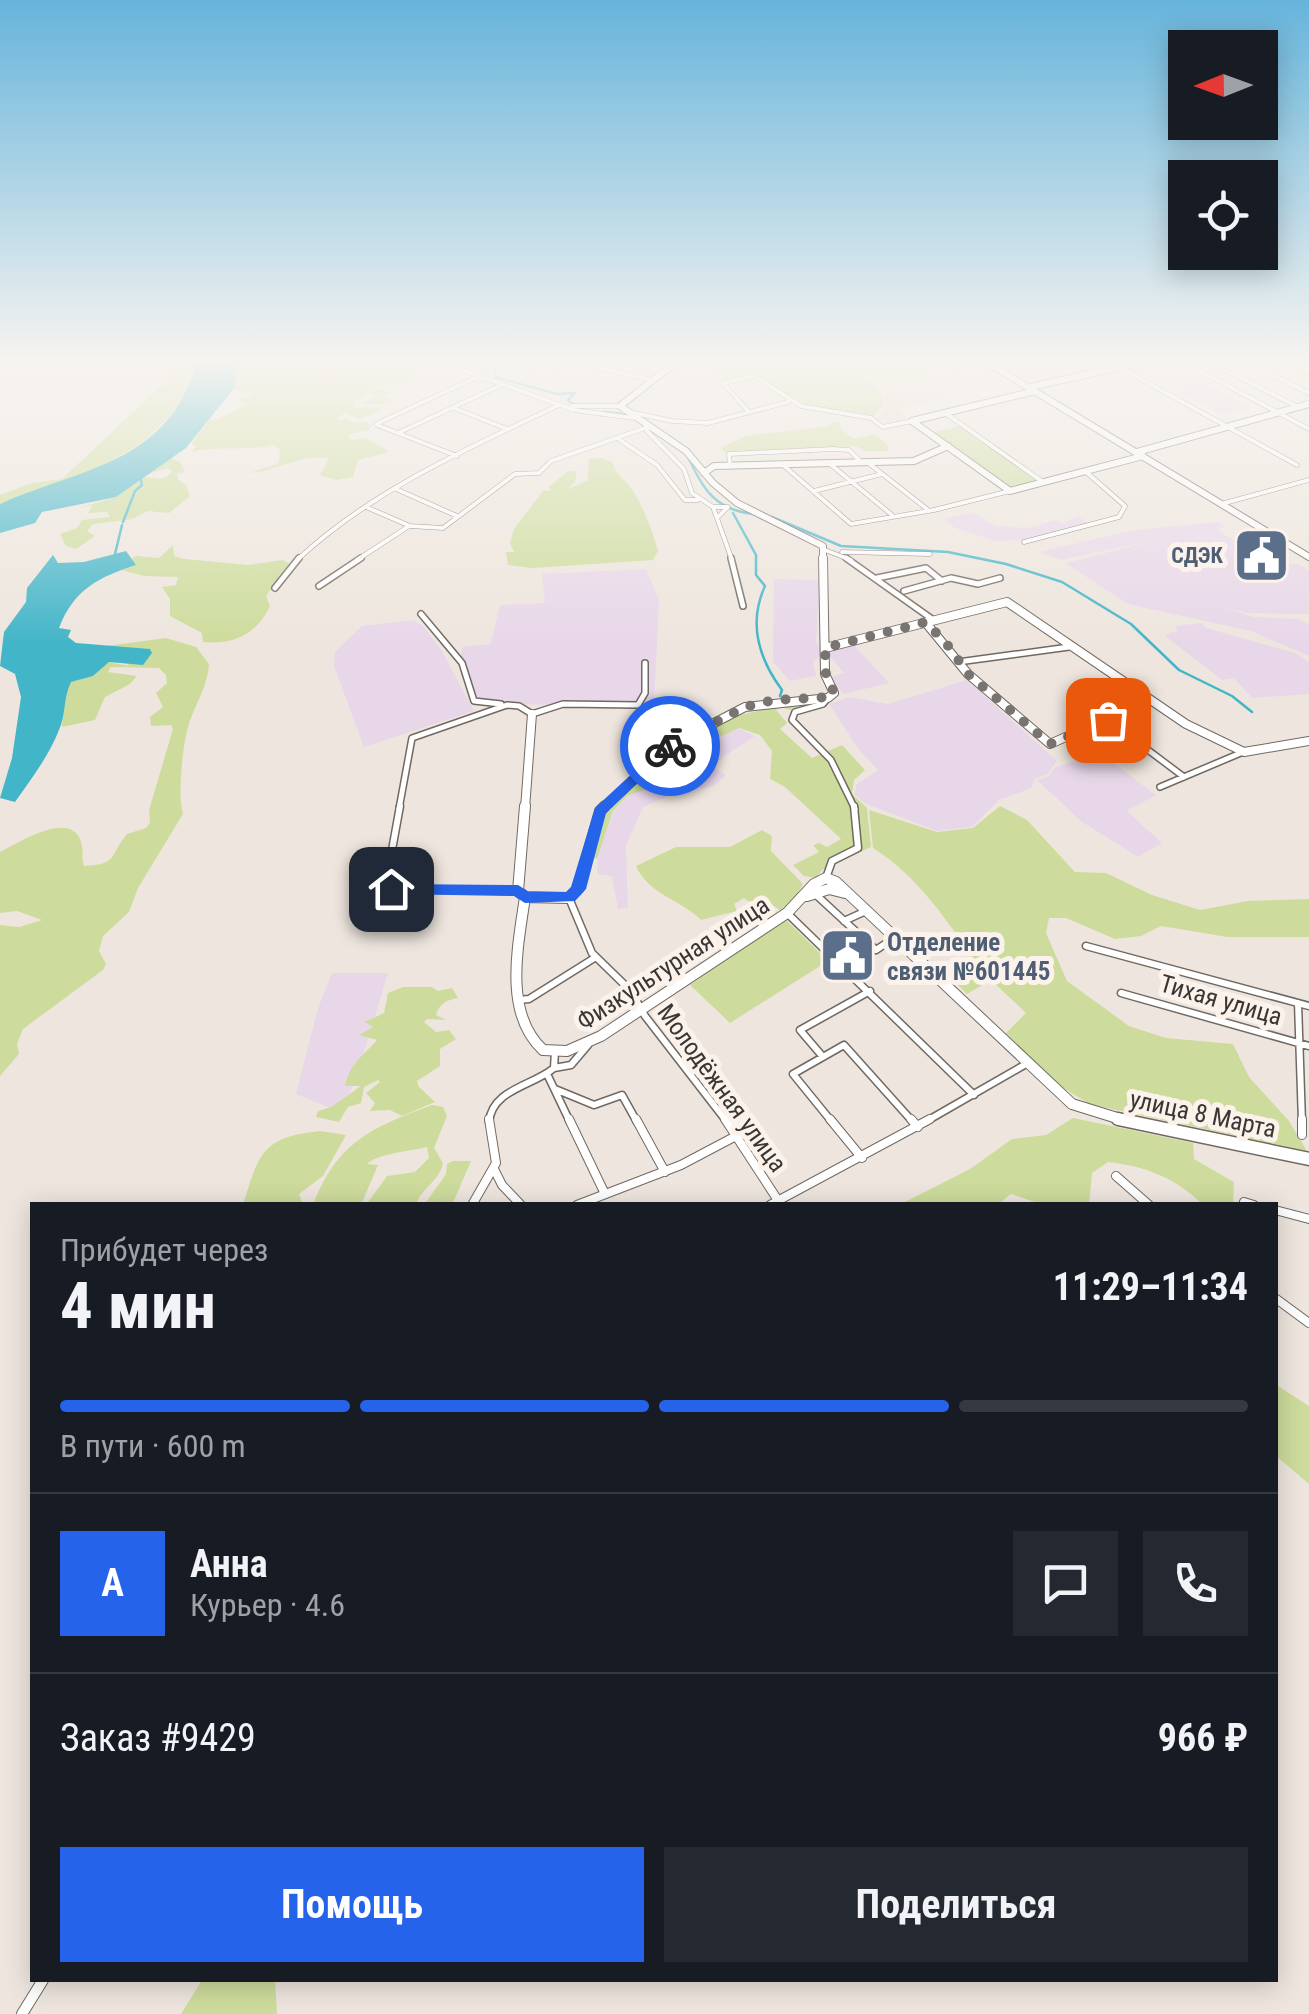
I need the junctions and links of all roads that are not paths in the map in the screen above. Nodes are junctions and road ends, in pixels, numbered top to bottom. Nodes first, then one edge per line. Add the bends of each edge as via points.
1 (455, 457) edge
2 (560, 457) edge
3 (646, 457) edge
4 (672, 457) edge
5 (690, 457) edge
6 (728, 457) edge
7 (858, 457) edge
8 (923, 457) edge
9 (963, 457) edge
10 (1007, 457) edge
11 (1130, 457) edge
12 (1145, 457) edge
13 (1283, 457) edge
14 (696, 461) junction
15 (864, 462) junction
16 (830, 464) junction
17 (1297, 465) dead end
18 (714, 466) junction
19 (730, 466) junction
20 (783, 466) junction
21 (684, 469) junction
22 (663, 471) junction
23 (1085, 471) junction
24 (704, 473) junction
25 (882, 474) junction
26 (684, 479) junction
27 (674, 480) junction
28 (1309, 480) edge
29 (851, 482) junction
30 (1043, 482) junction
31 (396, 489) junction
32 (1010, 491) junction
33 (813, 492) junction
34 (698, 500) junction
35 (737, 503) junction
36 (1220, 504) junction
37 (366, 507) junction
38 (713, 507) junction
39 (728, 507) junction
40 (928, 510) junction
41 (457, 516) junction
42 (893, 516) junction
43 (718, 517) junction
44 (410, 526) junction
45 (1024, 542) dead end
46 (828, 550) junction
47 (930, 554) dead end
48 (1309, 558) edge
49 (1000, 578) dead end
50 (876, 579) junction
51 (942, 581) junction
52 (319, 586) dead end
53 (275, 588) dead end
54 (902, 592) junction
55 (743, 606) dead end
56 (421, 614) dead end
57 (929, 621) junction
58 (1069, 647) junction
59 (825, 648) junction
60 (958, 662) junction
61 (645, 663) dead end
62 (828, 698) junction
63 (1149, 700) junction
64 (507, 705) junction
65 (532, 714) junction
66 (1108, 720) junction
67 (1309, 741) edge
68 (1244, 752) junction
69 (1184, 776) junction
70 (1160, 787) dead end
71 (826, 878) junction
72 (837, 887) junction
73 (811, 892) junction
74 (522, 894) junction
75 (570, 898) junction
76 (866, 910) junction
77 (787, 913) junction
78 (844, 921) junction
79 (895, 938) junction
80 (1086, 946) dead end
81 (596, 957) junction
82 (870, 991) junction
83 (1121, 993) dead end
84 (517, 1000) junction
85 (1298, 1003) junction
86 (1309, 1006) edge
87 (641, 1009) junction
88 (590, 1043) junction
89 (1304, 1045) edge
90 (555, 1050) junction
91 (824, 1057) junction
92 (1026, 1064) junction
93 (551, 1072) junction
94 (555, 1089) junction
95 (974, 1095) junction
96 (918, 1126) junction
97 (1302, 1135) dead end
98 (736, 1136) junction
99 (862, 1158) junction
100 (1309, 1159) edge
101 (494, 1168) junction
102 (665, 1172) junction
103 (1116, 1176) dead end
104 (605, 1194) junction
105 (474, 1202) edge
106 (518, 1202) edge
107 (585, 1202) edge
108 (775, 1202) edge
109 (780, 1202) edge
110 (1146, 1202) edge
111 (1278, 1211) edge
112 (1309, 1219) edge
113 (1278, 1300) edge
114 (1309, 1323) edge
115 (42, 1982) edge
116 (22, 2014) edge

1 - 31 street
2 - 41 street via 540,473 515,474
3 - 22 street
4 - 21 street
5 - 14 main road
6 - 19 street
7 - 15 street
8 - 15 main road
9 - 32 main road
10 - 30 street
11 - 23 main road
12 - 36 main road
13 - 17 street
14 - 18 main road
14 - 24 main road
15 - 16 main road
15 - 25 street
16 - 20 main road
16 - 29 street
18 - 19 main road
18 - 24 main road
19 - 20 main road
20 - 33 street
21 - 22 street
21 - 26 street
22 - 27 street
23 - 30 main road
23 - 45 street via 1125,506 1119,517
24 - 35 main road
25 - 29 street
25 - 40 street
26 - 27 street
26 - 34 street
27 - 34 street via 686,500
28 - 36 street
29 - 33 street
29 - 42 street
30 - 32 main road
31 - 37 street
31 - 41 street
32 - 40 street
33 - 42 street via 852,524
34 - 38 street
35 - 39 street
35 - 46 main road
36 - 48 main road
37 - 44 street
37 - 53 street via 296,560
38 - 39 street
38 - 43 street
39 - 43 street
40 - 42 street
41 - 44 street via 443,528
43 - 55 street
44 - 52 street
46 - 47 street
46 - 50 street
46 - 59 main road
49 - 51 street
50 - 51 street via 926,568
50 - 54 street
51 - 54 street
54 - 57 street
56 - 64 street via 461,659 474,700
57 - 58 main road via 1006,602
57 - 59 main road
57 - 60 main road
58 - 60 street
58 - 63 main road
59 - 62 main road via 834,694
60 - 66 main road via 1050,744
61 - 65 street via 646,693 638,705 563,704
62 - 71 street, Физкультурная улица via 794,712 792,720 836,766 860,826 858,848 832,861
62 - 75 main road via 745,707 668,747 600,811
63 - 66 main road
63 - 68 main road
64 - 65 street
64 - 74 street via 412,738 386,882 404,892
65 - 74 main road
66 - 69 street
67 - 68 main road
68 - 69 street
69 - 70 street
71 - 72 main road
71 - 73 main road, Физкультурная улица
72 - 73 main road
72 - 76 main road
73 - 77 main road, Физкультурная улица
73 - 78 street
74 - 75 main road
74 - 84 main road
75 - 81 street, Молодёжная улица
76 - 78 street
76 - 79 main road
77 - 82 street
77 - 87 main road, Физкультурная улица
78 - 79 street via 876,950
79 - 92 main road
80 - 85 street
81 - 84 street
81 - 87 street, Молодёжная улица
82 - 91 street via 800,1030
82 - 95 street
83 - 89 street, Тихая улица
84 - 90 main road via 527,1038
85 - 86 street
85 - 89 street
87 - 88 main road, Физкультурная улица
87 - 98 street, Молодёжная улица
88 - 90 main road, Физкультурная улица
88 - 93 street via 572,1065
89 - 97 street
90 - 93 street
91 - 96 street via 844,1045
91 - 99 street via 793,1074
92 - 95 street
92 - 100 main road, улица 8 Марта via 1088,1112
93 - 94 street
93 - 101 street via 491,1108
94 - 102 street via 594,1105 622,1095
94 - 104 street
95 - 96 street
96 - 99 street
98 - 102 street
98 - 108 street, Молодёжная улица
99 - 109 street
101 - 105 street
101 - 106 street
102 - 104 street
103 - 110 street
104 - 107 street
111 - 112 street
113 - 114 street
115 - 116 street

